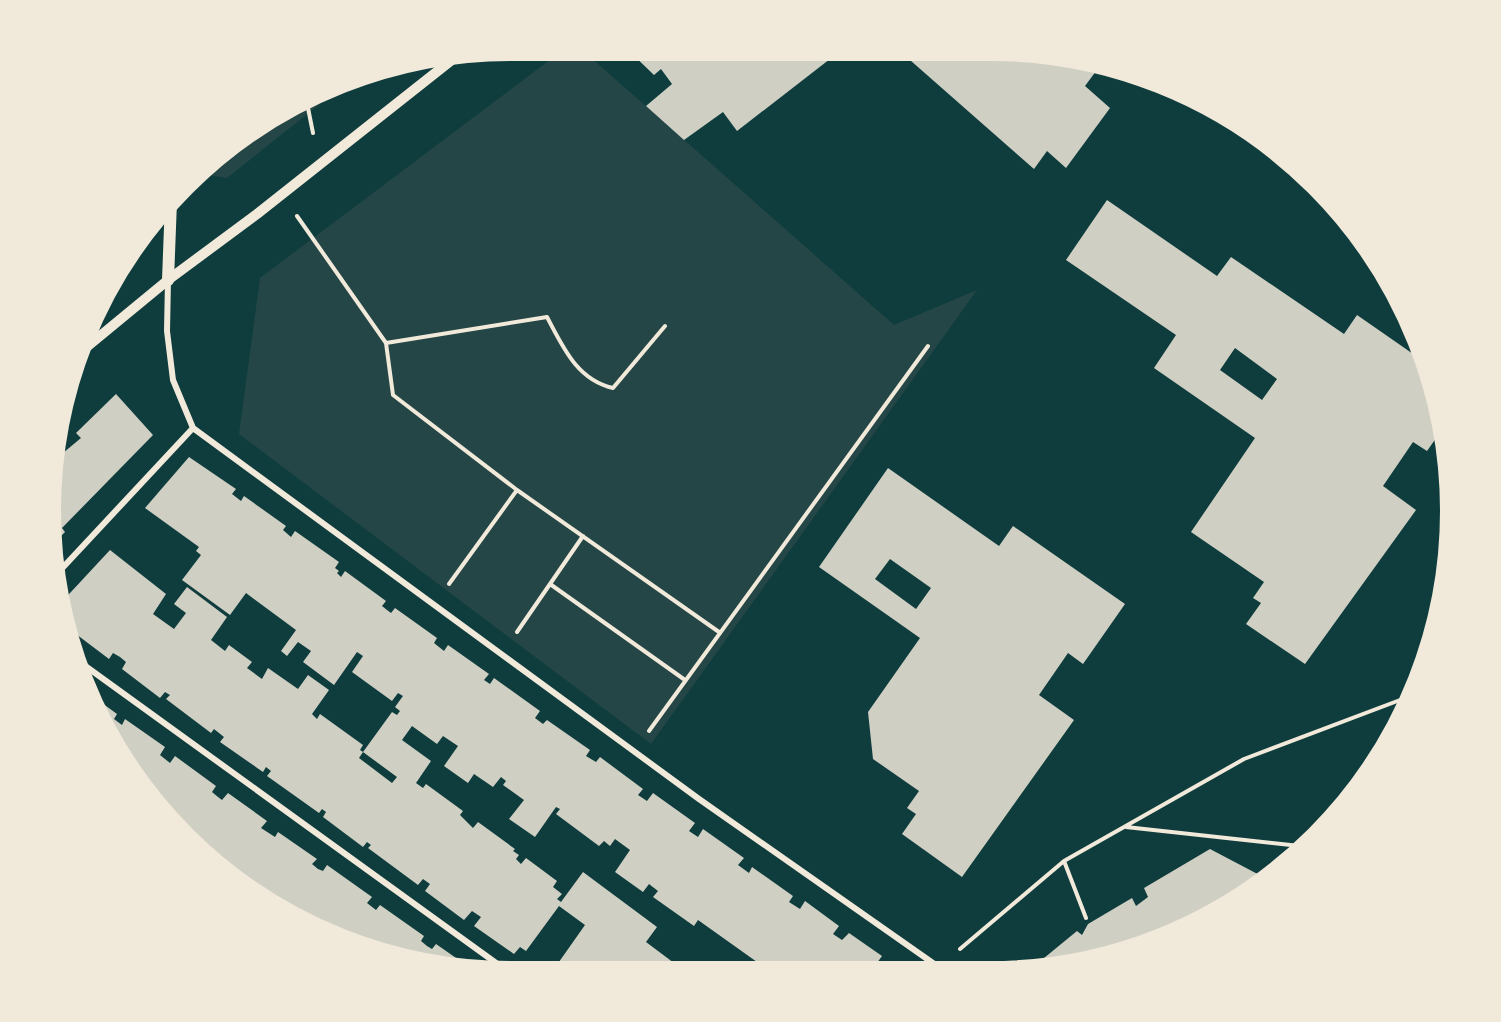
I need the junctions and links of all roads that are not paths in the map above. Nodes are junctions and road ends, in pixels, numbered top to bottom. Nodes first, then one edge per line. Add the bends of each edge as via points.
1 (450, 61) edge
2 (171, 211) edge
3 (168, 280) junction
4 (89, 345) edge
5 (193, 428) junction
6 (61, 570) edge
7 (84, 665) edge
8 (498, 965) edge
9 (936, 965) edge

1 - 3 street
2 - 3 main road
3 - 4 street
3 - 5 street via 167,331 173,380
5 - 6 street
5 - 9 street via 635,752
7 - 8 street

